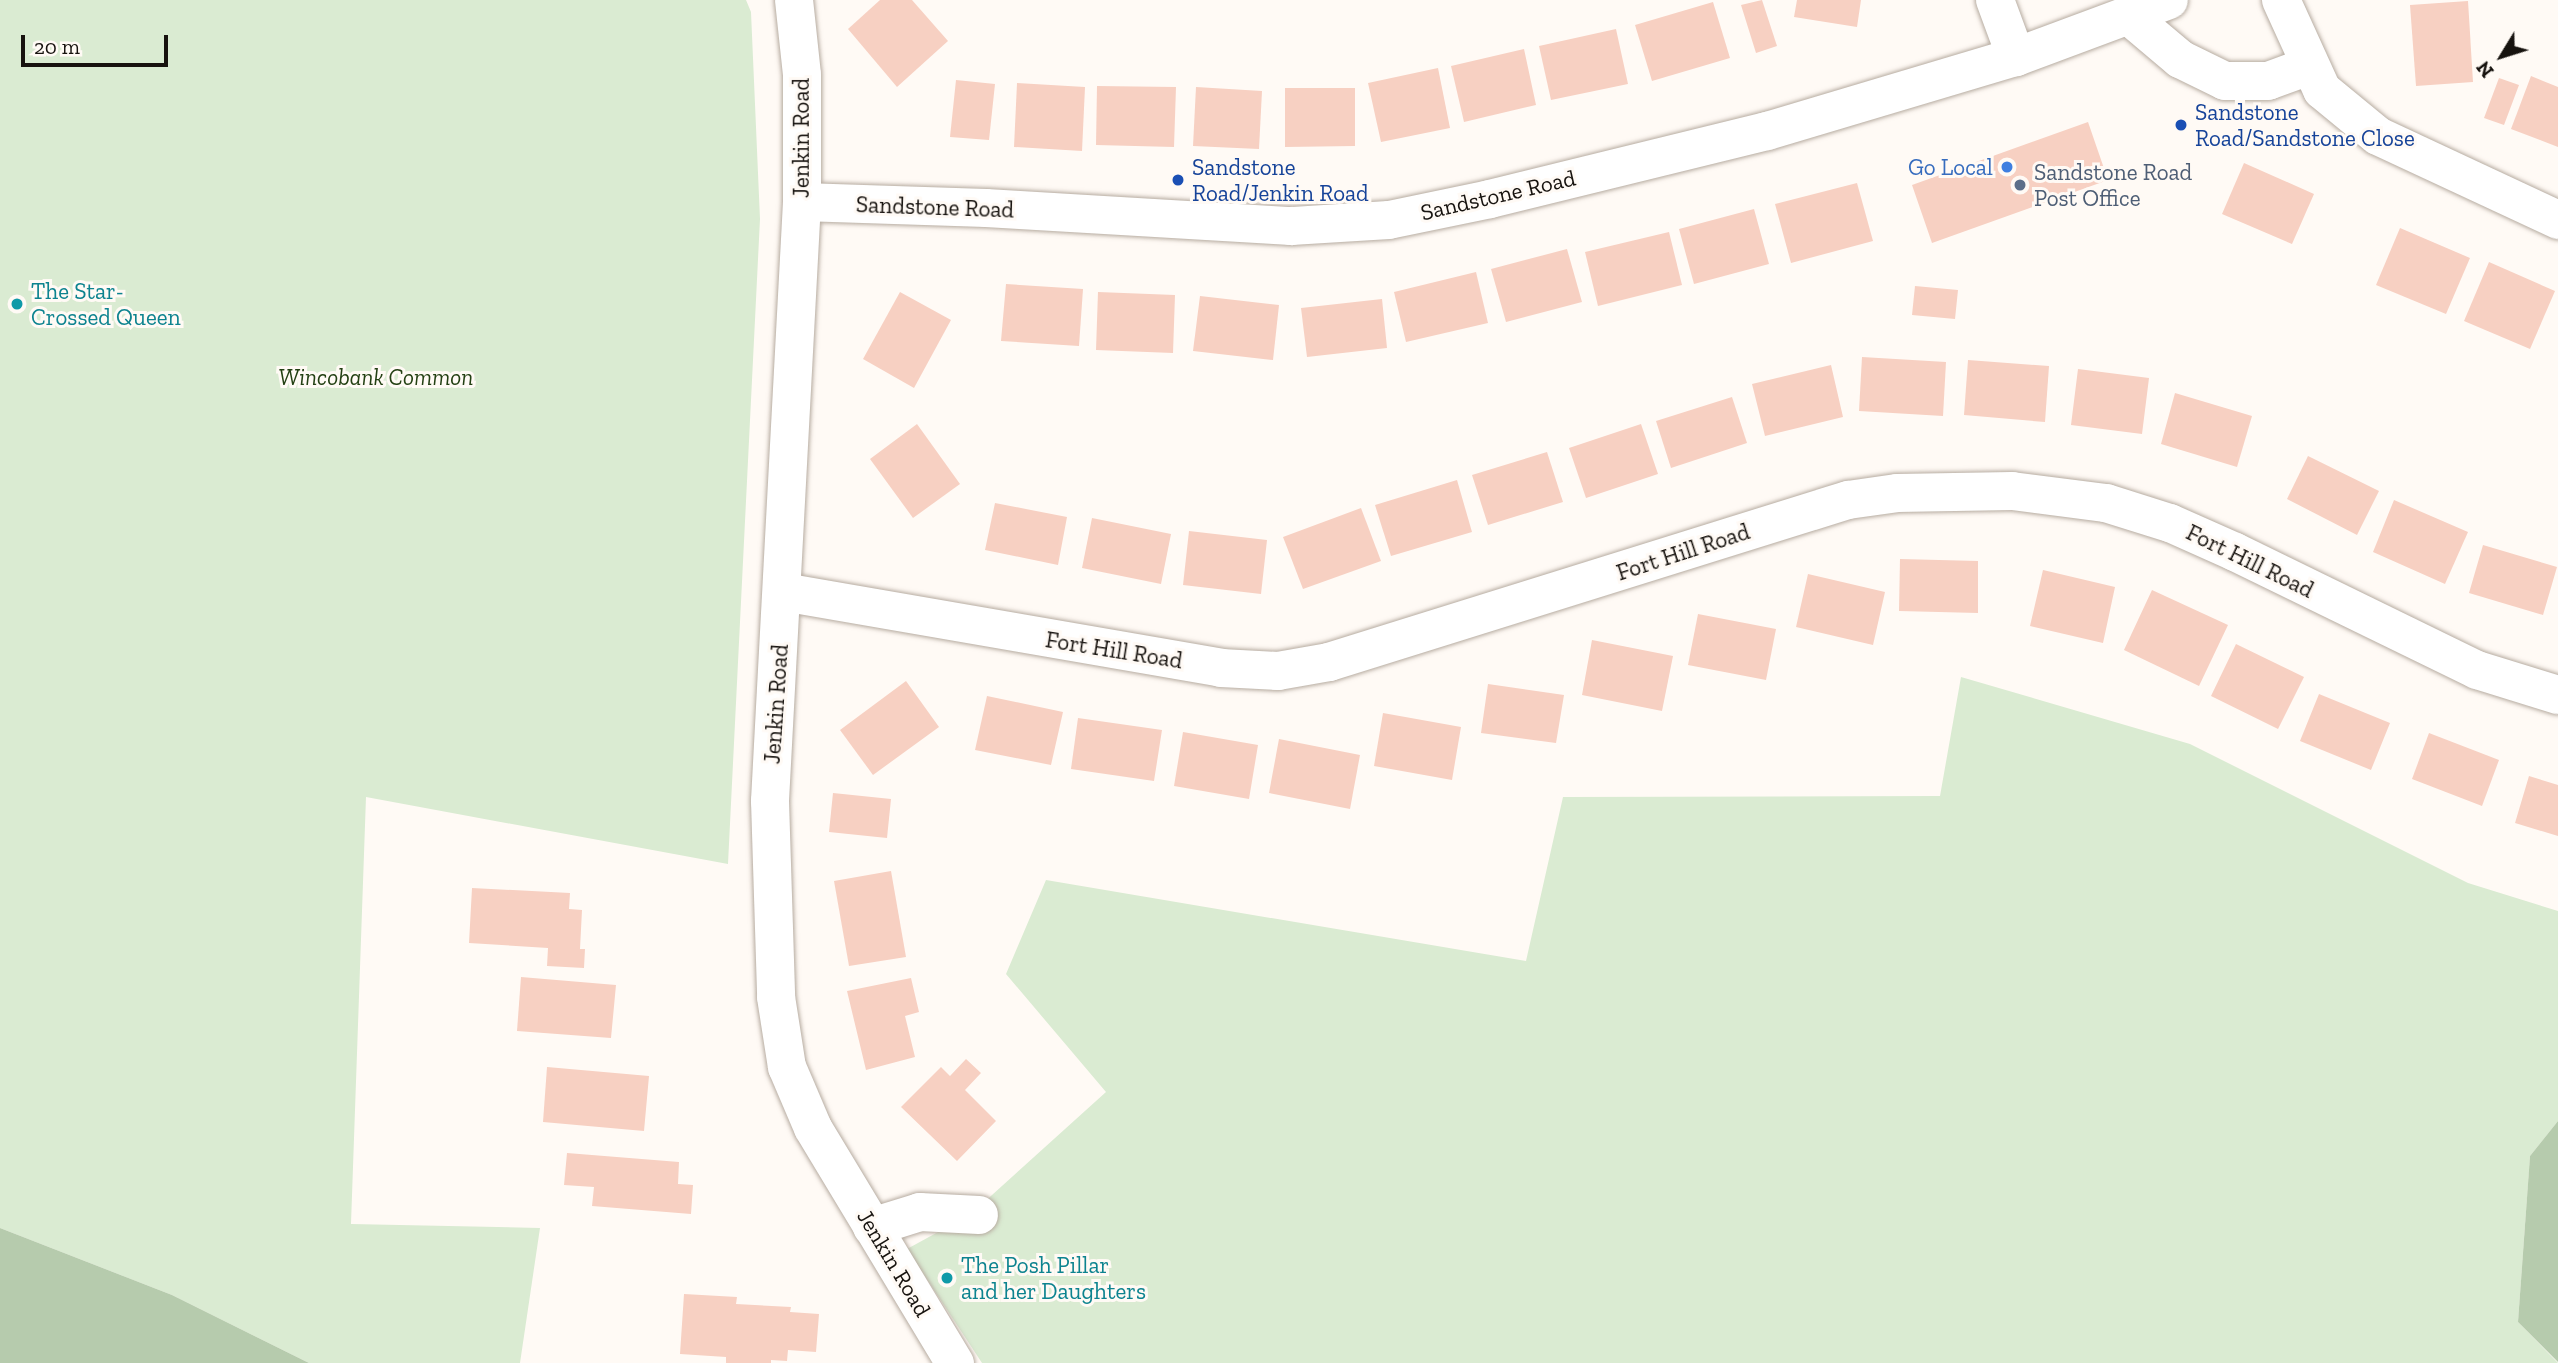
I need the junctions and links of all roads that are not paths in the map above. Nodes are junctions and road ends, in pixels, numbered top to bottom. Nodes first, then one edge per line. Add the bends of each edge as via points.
1 (794, 0) edge
2 (1994, 0) edge
3 (2169, 0) edge
4 (2281, 0) edge
5 (2129, 16) junction
6 (2016, 57) junction
7 (2309, 66) junction
8 (802, 202) junction
9 (2558, 220) edge
10 (783, 592) junction
11 (2558, 695) edge
12 (979, 1215) dead end
13 (872, 1227) junction
14 (955, 1363) edge

1 - 8 street, Jenkin Road via 802,75
2 - 6 street
3 - 5 street, Sandstone Road
4 - 7 street
5 - 6 street, Sandstone Road
5 - 7 street via 2180,59 2224,81 2268,81
6 - 8 street, Sandstone Road via 1767,131 1389,220 1290,226
7 - 9 street via 2322,90 2378,136
8 - 10 street, Jenkin Road
10 - 11 street, Fort Hill Road via 1221,668 1278,671 1329,662 1847,500 1897,493 2012,491 2106,503 2170,523 2477,670
10 - 13 street, Jenkin Road via 770,801 776,997 787,1067 813,1128
12 - 13 street via 920,1212
13 - 14 street, Jenkin Road

